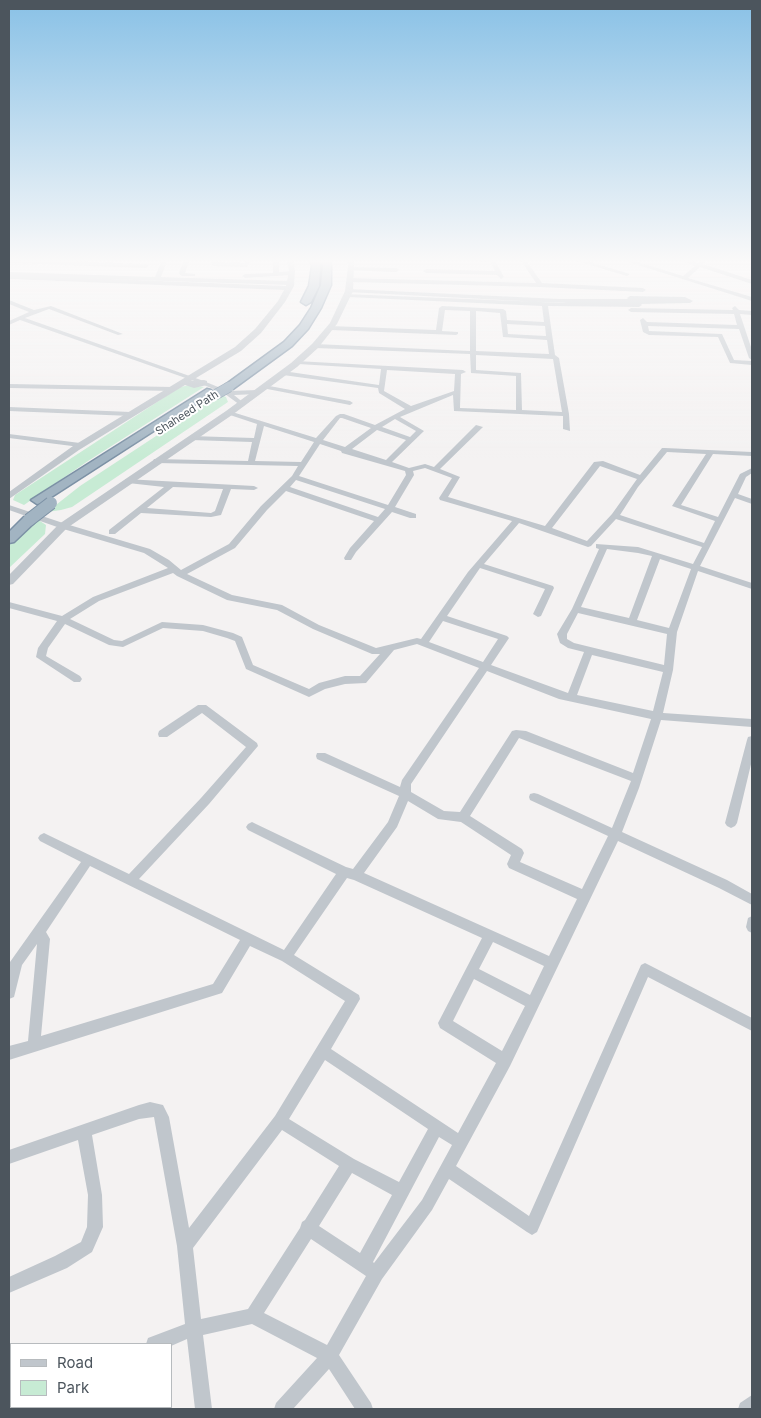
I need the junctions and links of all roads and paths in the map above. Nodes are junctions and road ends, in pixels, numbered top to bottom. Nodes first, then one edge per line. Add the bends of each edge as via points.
1 (39, 325) edge
2 (97, 325) edge
3 (262, 325) edge
4 (305, 325) edge
5 (331, 325) edge
6 (440, 325) edge
7 (473, 325) edge
8 (504, 325) edge
9 (547, 325) edge
10 (645, 325) edge
11 (706, 325) edge
12 (742, 327) joint
13 (330, 328) junction
14 (439, 332) junction
15 (456, 333) dead end
16 (120, 334) dead end
17 (549, 338) junction
18 (275, 341) dead end
19 (315, 346) junction
20 (473, 352) junction
21 (552, 356) junction
22 (752, 358) edge
23 (298, 362) junction
24 (752, 363) edge
25 (327, 364) junction
26 (384, 368) junction
27 (458, 372) junction
28 (473, 372) junction
29 (283, 373) junction
30 (319, 378) junction
31 (202, 385) junction
32 (9, 386) edge
33 (382, 387) junction
34 (261, 390) junction
35 (456, 392) junction
36 (350, 403) dead end
37 (242, 404) junction
38 (9, 409) edge
39 (410, 409) junction
40 (519, 412) junction
41 (229, 413) junction
42 (131, 414) junction
43 (566, 414) junction
44 (396, 416) junction
45 (261, 423) junction
46 (479, 427) dead end
47 (375, 428) junction
48 (566, 429) dead end
49 (9, 436) edge
50 (191, 438) junction
51 (257, 440) junction
52 (412, 440) junction
53 (318, 441) junction
54 (80, 445) junction
55 (345, 451) junction
56 (711, 452) junction
57 (752, 454) edge
58 (157, 461) junction
59 (251, 462) junction
60 (387, 463) junction
61 (304, 464) junction
62 (408, 470) junction
63 (435, 470) junction
64 (752, 470) edge
65 (295, 477) junction
66 (642, 478) junction
67 (128, 481) junction
68 (171, 485) junction
69 (228, 487) junction
70 (254, 488) dead end
71 (286, 488) junction
72 (733, 495) junction
73 (9, 496) edge
74 (752, 502) edge
75 (50, 503) joint
76 (140, 510) junction
77 (390, 510) junction
78 (413, 516) dead end
79 (615, 516) junction
80 (16, 517) edge
81 (379, 520) junction
82 (719, 520) junction
83 (516, 521) junction
84 (63, 526) junction
85 (547, 529) junction
86 (112, 532) dead end
87 (9, 540) edge
88 (588, 544) junction
89 (706, 546) junction
90 (604, 547) junction
91 (658, 555) junction
92 (348, 558) dead end
93 (479, 565) junction
94 (696, 566) junction
95 (177, 572) junction
96 (9, 581) edge
97 (752, 586) edge
98 (9, 605) edge
99 (576, 609) junction
100 (538, 614) dead end
101 (440, 617) junction
102 (63, 619) junction
103 (632, 622) junction
104 (672, 632) junction
105 (422, 643) junction
106 (391, 648) junction
107 (589, 651) junction
108 (484, 667) junction
109 (668, 670) junction
110 (77, 679) dead end
111 (571, 698) junction
112 (657, 716) junction
113 (752, 723) edge
114 (163, 734) dead end
115 (752, 740) edge
116 (321, 756) dead end
117 (636, 779) junction
118 (405, 794) junction
119 (534, 797) dead end
120 (463, 817) junction
121 (731, 824) dead end
122 (252, 826) dead end
123 (616, 833) junction
124 (44, 838) dead end
125 (89, 859) junction
126 (344, 872) junction
127 (356, 875) junction
128 (131, 880) junction
129 (584, 896) junction
130 (752, 900) edge
131 (752, 922) edge
132 (752, 927) edge
133 (39, 932) junction
134 (490, 936) junction
135 (248, 938) junction
136 (286, 957) junction
137 (552, 963) junction
138 (471, 971) junction
139 (9, 993) edge
140 (532, 1003) junction
141 (752, 1025) edge
142 (34, 1045) junction
143 (323, 1051) junction
144 (9, 1053) edge
145 (504, 1061) junction
146 (280, 1121) junction
147 (437, 1126) junction
148 (84, 1130) junction
149 (461, 1143) junction
150 (9, 1157) edge
151 (349, 1164) junction
152 (447, 1169) junction
153 (402, 1192) junction
154 (307, 1227) junction
155 (185, 1246) junction
156 (369, 1268) junction
157 (9, 1285) edge
158 (252, 1316) junction
159 (193, 1329) junction
160 (157, 1343) edge
161 (330, 1356) junction
162 (752, 1404) edge
163 (203, 1409) edge
164 (282, 1409) edge
165 (365, 1409) edge
166 (746, 1409) edge

1 - 31 street
2 - 16 street
3 - 31 street
4 - 31 highway, Shaheed Path via 288,344
5 - 13 street
6 - 14 street
7 - 20 street
8 - 17 street via 505,336
9 - 17 street
10 - 24 street via 649,333 720,335 732,362
11 - 12 street
12 - 22 street
13 - 14 street
13 - 19 street
14 - 15 street
17 - 21 street
18 - 31 highway, Shaheed Path via 256,358
19 - 20 street
19 - 23 street
20 - 21 street
20 - 28 street
21 - 43 street via 556,358
23 - 25 street
23 - 29 street
25 - 26 street
25 - 30 street
26 - 27 street
26 - 33 street
27 - 28 street
27 - 35 street
28 - 40 street via 519,374
29 - 30 street
29 - 34 street
30 - 33 street
31 - 32 street
31 - 34 street
31 - 37 street
31 - 42 street
31 - 75 highway, Shaheed Path
31 - 80 highway, Shaheed Path
33 - 39 street via 382,392
34 - 36 street
34 - 37 street
35 - 39 street
35 - 40 street via 456,410
37 - 41 street
38 - 42 street
39 - 44 street
40 - 43 street
41 - 45 street
41 - 50 street
42 - 54 street
43 - 48 street
44 - 47 street
44 - 52 street via 420,431
45 - 51 street
45 - 53 street
46 - 63 street
47 - 52 street
47 - 53 street via 342,415
47 - 55 street
49 - 54 street
50 - 51 street
50 - 58 street
51 - 59 street
52 - 60 street
53 - 55 street
53 - 61 street
54 - 73 street
55 - 60 street
56 - 57 street
56 - 66 street via 665,450
56 - 82 street via 676,506
58 - 59 street
58 - 67 street
59 - 61 street
60 - 62 street
61 - 65 street
62 - 63 street via 425,466
62 - 77 street via 410,475
63 - 83 street via 456,477 443,498
64 - 72 street via 743,476
65 - 71 street
65 - 77 street
66 - 79 street
66 - 85 street via 597,464
67 - 68 street
67 - 84 street
68 - 69 street
68 - 76 street
69 - 70 street
69 - 76 street via 218,513 211,515
71 - 81 street
71 - 95 street via 232,546
72 - 74 street
72 - 82 street
75 - 80 highway, Shaheed Path, bridge
76 - 86 street
77 - 78 street
77 - 81 street
79 - 88 street
79 - 89 street
80 - 84 street
80 - 87 highway, Shaheed Path
81 - 92 street
82 - 89 street
83 - 85 street
83 - 93 street
84 - 95 street via 147,551
84 - 96 street
85 - 88 street
88 - 90 street
89 - 94 street
90 - 91 street
90 - 99 street
91 - 94 street
91 - 103 street
93 - 100 street via 550,588
93 - 101 street
94 - 97 street
94 - 104 street
95 - 102 street via 96,599
95 - 106 street via 230,598 279,607 316,627 376,652
98 - 102 street
99 - 103 street
99 - 107 street via 562,634 563,641
101 - 105 street
101 - 108 street via 504,638
102 - 106 street via 112,643 123,644 162,625 203,628 230,635 239,639 249,667 309,693 345,680 363,680
102 - 110 street via 43,648 41,657
103 - 104 street
104 - 109 street
105 - 106 street via 417,641
105 - 108 street
107 - 109 street
107 - 111 street
108 - 111 street
108 - 118 street via 406,783
109 - 112 street
111 - 112 street
112 - 113 street
112 - 117 street
114 - 128 street via 202,708 252,746
115 - 121 street
116 - 118 street
117 - 120 street via 516,734
117 - 123 street
118 - 120 street via 442,816
118 - 127 street via 393,824
119 - 123 street
120 - 129 street via 518,853 513,864
122 - 126 street
123 - 129 street
123 - 130 street
124 - 125 street
125 - 128 street
125 - 133 street
126 - 127 street
126 - 136 street
127 - 134 street
128 - 135 street
129 - 137 street
131 - 132 street
133 - 139 street via 16,962
133 - 142 street via 44,939
134 - 137 street
134 - 138 street
135 - 136 street
135 - 142 street via 217,989
136 - 143 street via 354,1000
137 - 140 street
138 - 140 street
138 - 145 street via 444,1023
140 - 145 street
141 - 152 street via 645,969 532,1227
142 - 144 street
143 - 146 street
143 - 147 street
145 - 149 street
146 - 151 street
146 - 155 street
147 - 149 street
147 - 153 street
148 - 150 street
148 - 155 street via 139,1112 158,1110 162,1117
148 - 157 street via 95,1195 95,1227 87,1247
149 - 152 street
151 - 153 street
151 - 154 street
152 - 156 street via 427,1205
153 - 156 street
154 - 156 street
154 - 158 street
155 - 159 street
156 - 161 street
158 - 159 street
158 - 161 street
159 - 160 street
159 - 163 street
161 - 164 street
161 - 165 street
162 - 166 street

